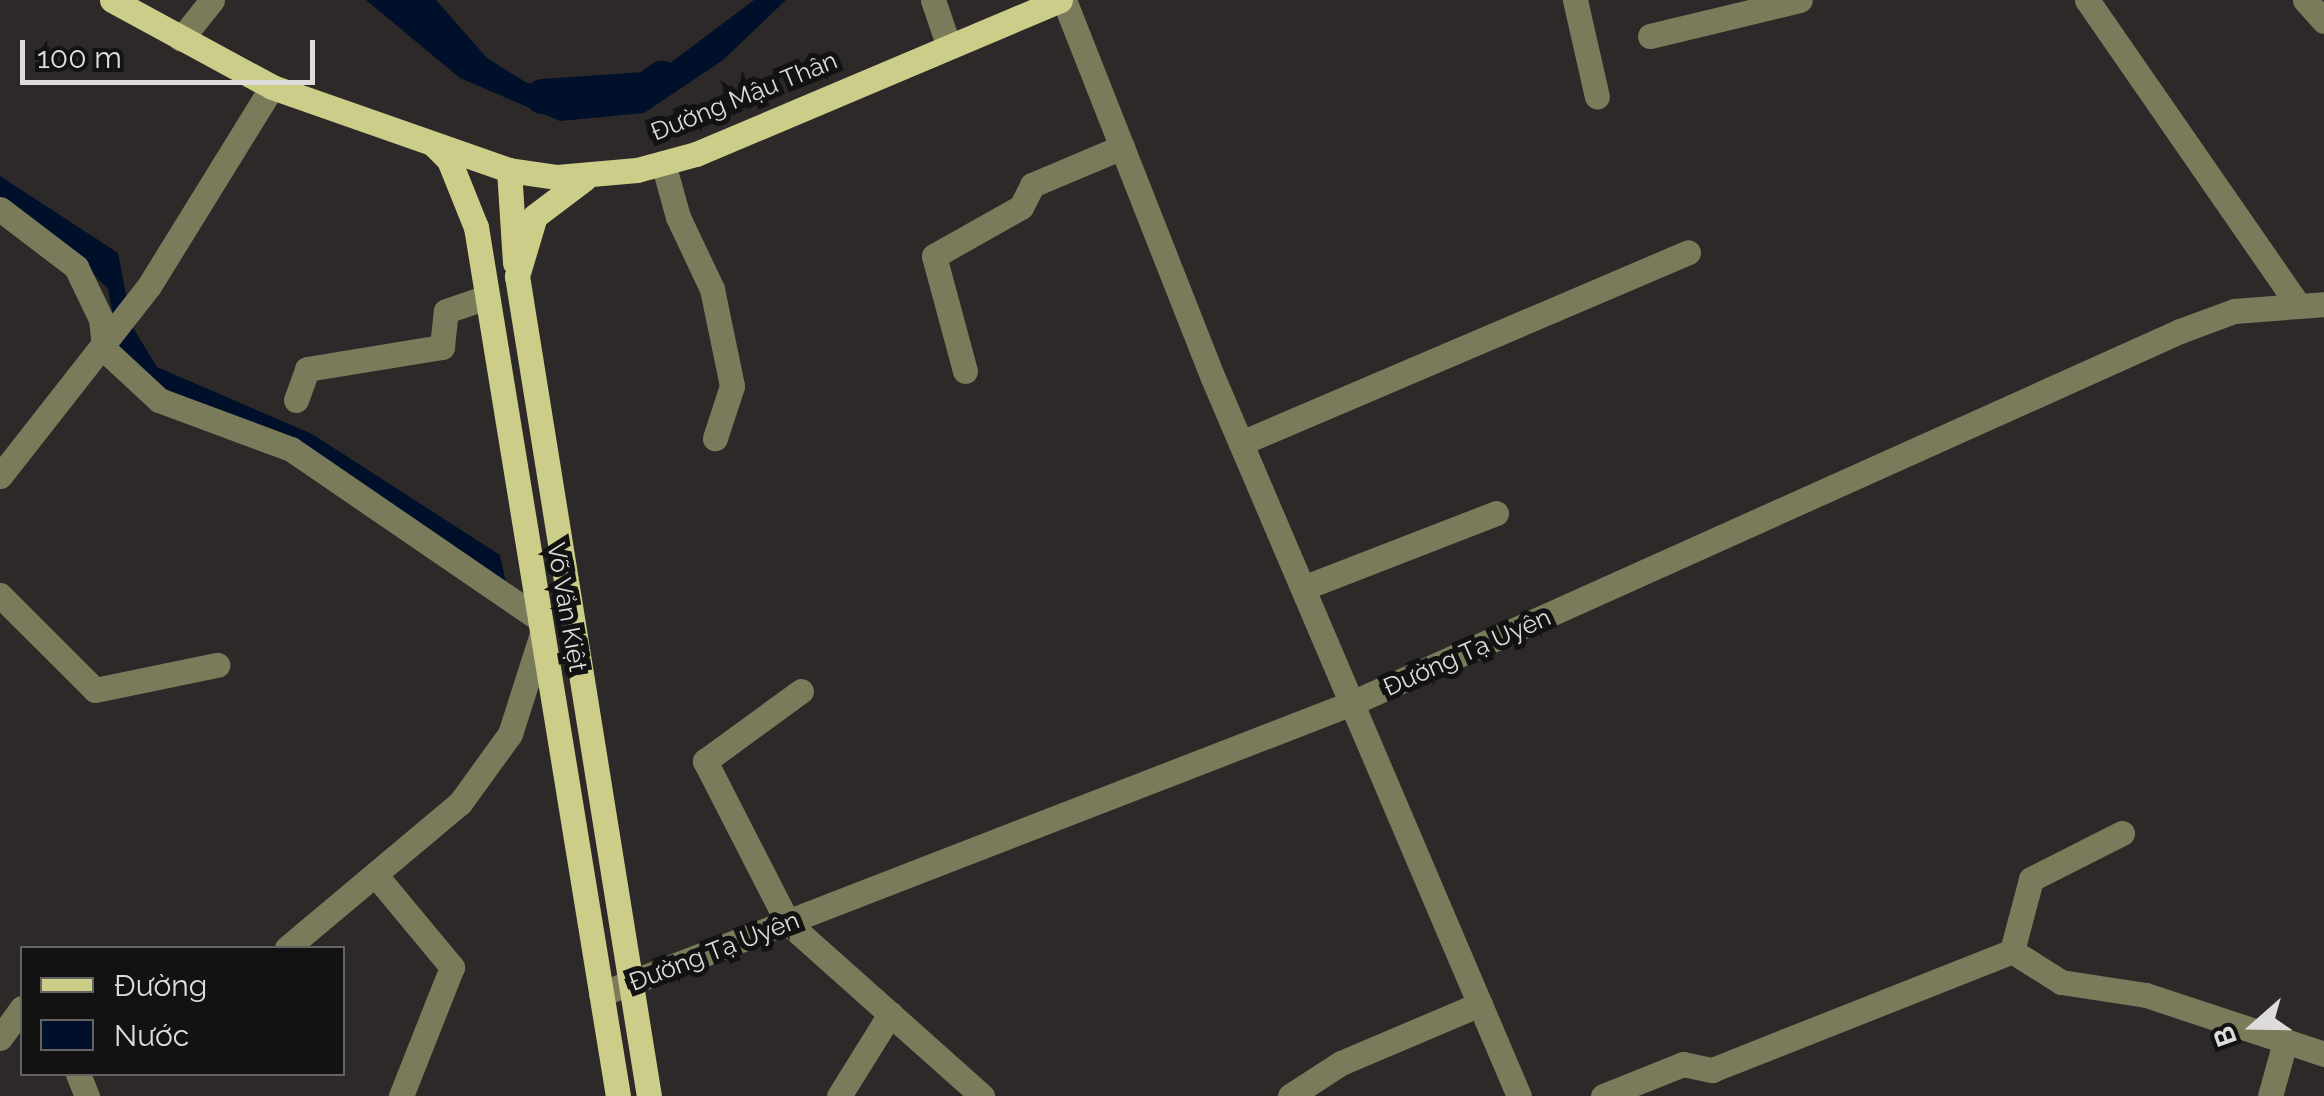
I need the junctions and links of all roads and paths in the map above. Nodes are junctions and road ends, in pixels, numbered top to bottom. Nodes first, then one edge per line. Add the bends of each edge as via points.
1 (112, 0) edge
2 (212, 0) edge
3 (933, 0) edge
4 (1062, 0) edge
5 (1574, 0) edge
6 (1800, 0) edge
7 (2086, 0) edge
8 (2305, 0) edge
9 (2324, 21) edge
10 (1650, 36) dead end
11 (182, 39) junction
12 (948, 44) junction
13 (272, 87) junction
14 (1597, 97) dead end
15 (430, 140) junction
16 (1122, 147) junction
17 (664, 162) junction
18 (509, 170) junction
19 (588, 177) junction
20 (0, 209) edge
21 (474, 218) junction
22 (1688, 252) dead end
23 (516, 276) junction
24 (486, 289) junction
25 (2295, 300) junction
26 (2324, 304) edge
27 (107, 344) junction
28 (965, 371) dead end
29 (296, 400) dead end
30 (714, 438) dead end
31 (1241, 444) junction
32 (0, 476) edge
33 (1496, 513) dead end
34 (1302, 588) junction
35 (0, 595) edge
36 (540, 626) junction
37 (217, 666) dead end
38 (800, 691) dead end
39 (1352, 703) junction
40 (2122, 833) dead end
41 (378, 878) junction
42 (788, 923) junction
43 (289, 946) edge
44 (2012, 951) junction
45 (630, 983) junction
46 (602, 994) junction
47 (1480, 1004) junction
48 (890, 1014) junction
49 (2286, 1042) junction
50 (2324, 1054) edge
51 (401, 1096) edge
52 (618, 1096) edge
53 (649, 1096) edge
54 (839, 1096) edge
55 (982, 1096) edge
56 (1290, 1096) edge
57 (1519, 1096) edge
58 (1603, 1096) edge
59 (2270, 1096) edge

1 - 11 main road, Đường Mậu Thân
2 - 11 street
3 - 12 street
4 - 12 main road, Đường Mậu Thân
4 - 16 street
5 - 14 street
6 - 10 street
7 - 25 street
8 - 9 street
11 - 13 main road, Đường Mậu Thân
12 - 17 main road, Đường Mậu Thân
13 - 15 main road, Đường Mậu Thân
13 - 27 street
15 - 18 main road, Đường Mậu Thân
15 - 21 main road, Võ Văn Kiệt via 448,160
16 - 28 street via 1032,185 1021,207 934,256
16 - 31 street
17 - 19 main road, Đường Mậu Thân
17 - 30 street via 678,217 712,289 732,386
18 - 19 main road, Đường Mậu Thân
18 - 21 main road
18 - 23 main road
19 - 23 main road, Võ Văn Kiệt via 535,216
20 - 27 street via 76,267
21 - 24 main road, Võ Văn Kiệt
22 - 31 street
23 - 24 main road
23 - 45 main road, Võ Văn Kiệt
24 - 29 street via 446,311 442,347 307,369
24 - 36 main road, Võ Văn Kiệt
25 - 26 street, Đường Tạ Uyên
25 - 39 street, Đường Tạ Uyên via 2180,330
27 - 32 street
27 - 36 street via 159,400 291,448
31 - 34 street
33 - 34 street
34 - 39 street
35 - 37 street via 95,690
36 - 41 street via 510,734 460,803
36 - 46 main road, Võ Văn Kiệt
38 - 42 street via 705,761
39 - 42 street, Đường Tạ Uyên
39 - 47 street
40 - 44 street via 2031,879
41 - 43 street
41 - 51 street via 452,968
42 - 45 street, Đường Tạ Uyên
42 - 48 street
44 - 49 street via 2061,982 2146,995
44 - 58 street via 1712,1070 1683,1064
45 - 46 street, Đường Tạ Uyên
45 - 53 main road, Võ Văn Kiệt
46 - 52 main road, Võ Văn Kiệt
47 - 56 street via 1341,1063
47 - 57 street
48 - 54 street
48 - 55 street
49 - 50 street
49 - 59 street

